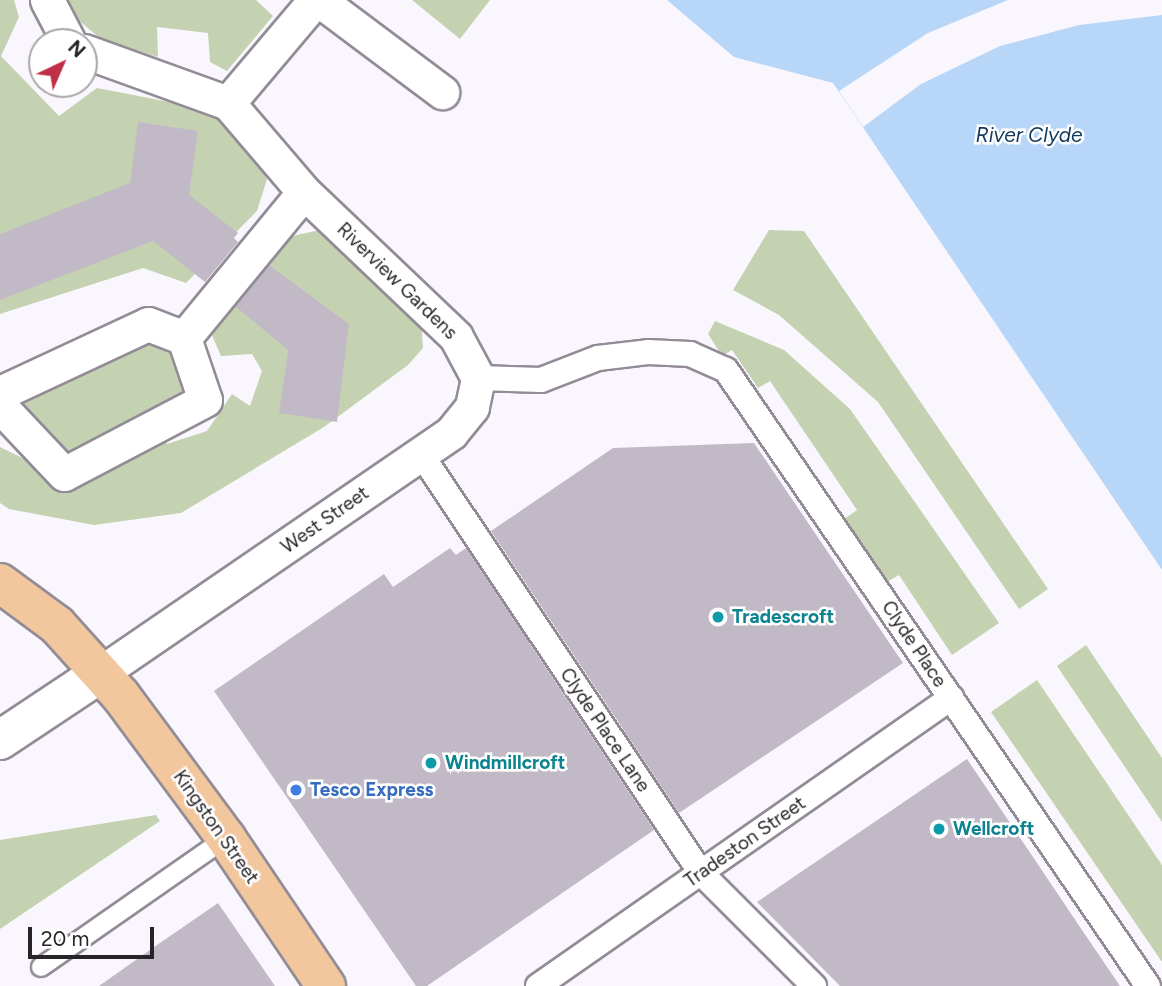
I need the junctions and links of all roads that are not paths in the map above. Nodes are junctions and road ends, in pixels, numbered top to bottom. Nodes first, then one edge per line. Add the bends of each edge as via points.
1 (47, 0) edge
2 (317, 0) edge
3 (62, 28) edge
4 (98, 56) edge
5 (442, 92) dead end
6 (229, 103) junction
7 (304, 192) junction
8 (184, 338) junction
9 (478, 378) junction
10 (0, 393) edge
11 (0, 406) edge
12 (422, 454) junction
13 (0, 583) edge
14 (101, 673) junction
15 (951, 698) junction
16 (0, 740) edge
17 (226, 838) junction
18 (701, 873) junction
19 (41, 967) dead end
20 (326, 986) edge
21 (538, 986) edge
22 (814, 986) edge
23 (1148, 986) edge

1 - 3 street
2 - 5 street
2 - 6 street
4 - 6 street
6 - 7 street, Riverview Gardens
7 - 8 street
7 - 9 street, Riverview Gardens via 456,337
8 - 10 street via 148,324
8 - 11 street via 205,400 64,474
9 - 12 street, West Street via 477,394 464,420
9 - 15 street, Clyde Place via 541,380 598,358 648,352 690,354 726,370
12 - 14 street, West Street
12 - 18 street, Clyde Place Lane
13 - 14 main road, Kingston Street via 57,625
14 - 16 street, West Street
14 - 17 main road, Kingston Street
15 - 18 street, Tradeston Street
15 - 23 street, Clyde Place
17 - 19 lane
17 - 20 main road, Kingston Street
18 - 21 street, Tradeston Street
18 - 22 street, Clyde Place Lane

